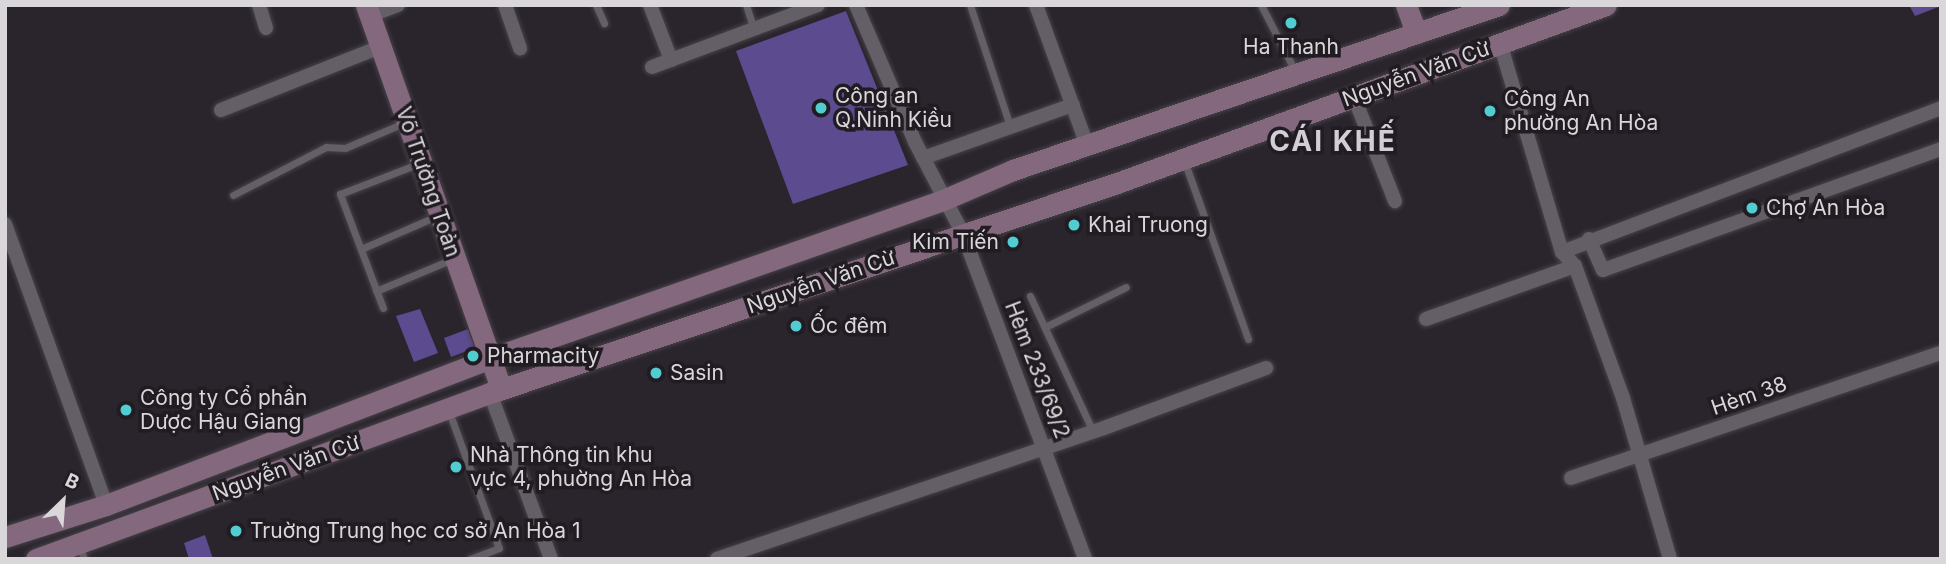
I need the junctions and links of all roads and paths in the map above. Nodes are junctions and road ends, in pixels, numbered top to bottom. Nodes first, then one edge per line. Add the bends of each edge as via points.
1 (259, 5) edge
2 (398, 5) edge
3 (505, 5) edge
4 (596, 5) edge
5 (650, 5) edge
6 (746, 5) edge
7 (818, 5) edge
8 (856, 5) edge
9 (970, 5) edge
10 (1036, 5) edge
11 (1261, 5) edge
12 (1406, 5) edge
13 (1499, 5) edge
14 (1606, 5) edge
15 (367, 10) edge
16 (604, 23) dead end
17 (266, 28) dead end
18 (754, 29) junction
19 (1416, 33) junction
20 (1500, 43) junction
21 (380, 47) junction
22 (520, 48) dead end
23 (671, 60) junction
24 (652, 67) dead end
25 (1297, 74) junction
26 (1354, 97) junction
27 (1073, 105) junction
28 (1941, 108) edge
29 (221, 110) dead end
30 (407, 122) junction
31 (1010, 126) junction
32 (1087, 145) junction
33 (1941, 149) edge
34 (923, 158) junction
35 (1184, 159) junction
36 (421, 163) junction
37 (233, 195) dead end
38 (943, 200) junction
39 (1395, 201) dead end
40 (439, 215) junction
41 (5, 225) edge
42 (964, 234) junction
43 (1589, 239) junction
44 (361, 249) junction
45 (1562, 252) junction
46 (455, 259) junction
47 (1575, 266) junction
48 (1126, 287) dead end
49 (376, 291) junction
50 (1030, 296) dead end
51 (383, 308) dead end
52 (1426, 319) dead end
53 (1045, 327) junction
54 (1248, 339) dead end
55 (1941, 353) edge
56 (489, 359) junction
57 (1266, 368) dead end
58 (495, 391) junction
59 (448, 409) junction
60 (1093, 432) junction
61 (1043, 447) junction
62 (1640, 455) junction
63 (1571, 478) dead end
64 (106, 505) junction
65 (5, 537) edge
66 (81, 552) edge
67 (36, 559) edge
68 (470, 559) edge
69 (551, 559) edge
70 (717, 559) edge
71 (1085, 559) edge
72 (1671, 559) edge

1 - 17 street
2 - 15 street
3 - 22 street
4 - 16 lane
5 - 23 street
6 - 18 lane
7 - 18 street
8 - 34 street, Hẻm 233/69/2
9 - 31 lane
10 - 27 street
11 - 25 lane
12 - 19 main road
13 - 19 main road, Nguyễn Văn Cừ
14 - 20 main road, Nguyễn Văn Cừ
15 - 21 main road, Võ Trường Toản
18 - 23 street
19 - 25 main road, Nguyễn Văn Cừ
20 - 26 main road, Nguyễn Văn Cừ
20 - 45 street
21 - 29 street
21 - 30 main road, Võ Trường Toản
23 - 24 street
25 - 32 main road, Nguyễn Văn Cừ
26 - 35 main road, Nguyễn Văn Cừ
26 - 39 street
27 - 31 street
27 - 32 street
28 - 43 street
30 - 36 main road, Võ Trường Toản
30 - 37 lane via 345,148 326,147
31 - 34 street
32 - 38 main road, Nguyễn Văn Cừ
33 - 43 street via 1603,270
34 - 38 street, Hẻm 233/69/2
35 - 42 main road, Nguyễn Văn Cừ
35 - 54 lane
36 - 40 main road, Võ Trường Toản
36 - 44 lane via 340,194
38 - 42 street, Hẻm 233/69/2
38 - 56 main road, Nguyễn Văn Cừ
40 - 44 lane
40 - 46 main road, Võ Trường Toản
41 - 64 street
42 - 58 main road, Nguyễn Văn Cừ
42 - 61 street, Hẻm 233/69/2
43 - 45 street
44 - 49 lane
45 - 47 street
46 - 49 lane
46 - 56 main road, Võ Trường Toản
47 - 52 street
47 - 62 street
48 - 53 lane
49 - 51 lane
50 - 53 lane
53 - 60 lane
55 - 62 street, Hèm 38
56 - 58 main road, Võ Trường Toản
56 - 64 main road, Nguyễn Văn Cừ
57 - 60 street
58 - 59 main road, Nguyễn Văn Cừ
58 - 69 street
59 - 66 main road, Nguyễn Văn Cừ
59 - 68 lane via 499,548
60 - 61 street
61 - 70 street
61 - 71 street, Hẻm 233/69/2
62 - 63 street, Hèm 38
62 - 72 street
64 - 65 main road, Nguyễn Văn Cừ
66 - 67 main road, Nguyễn Văn Cừ

